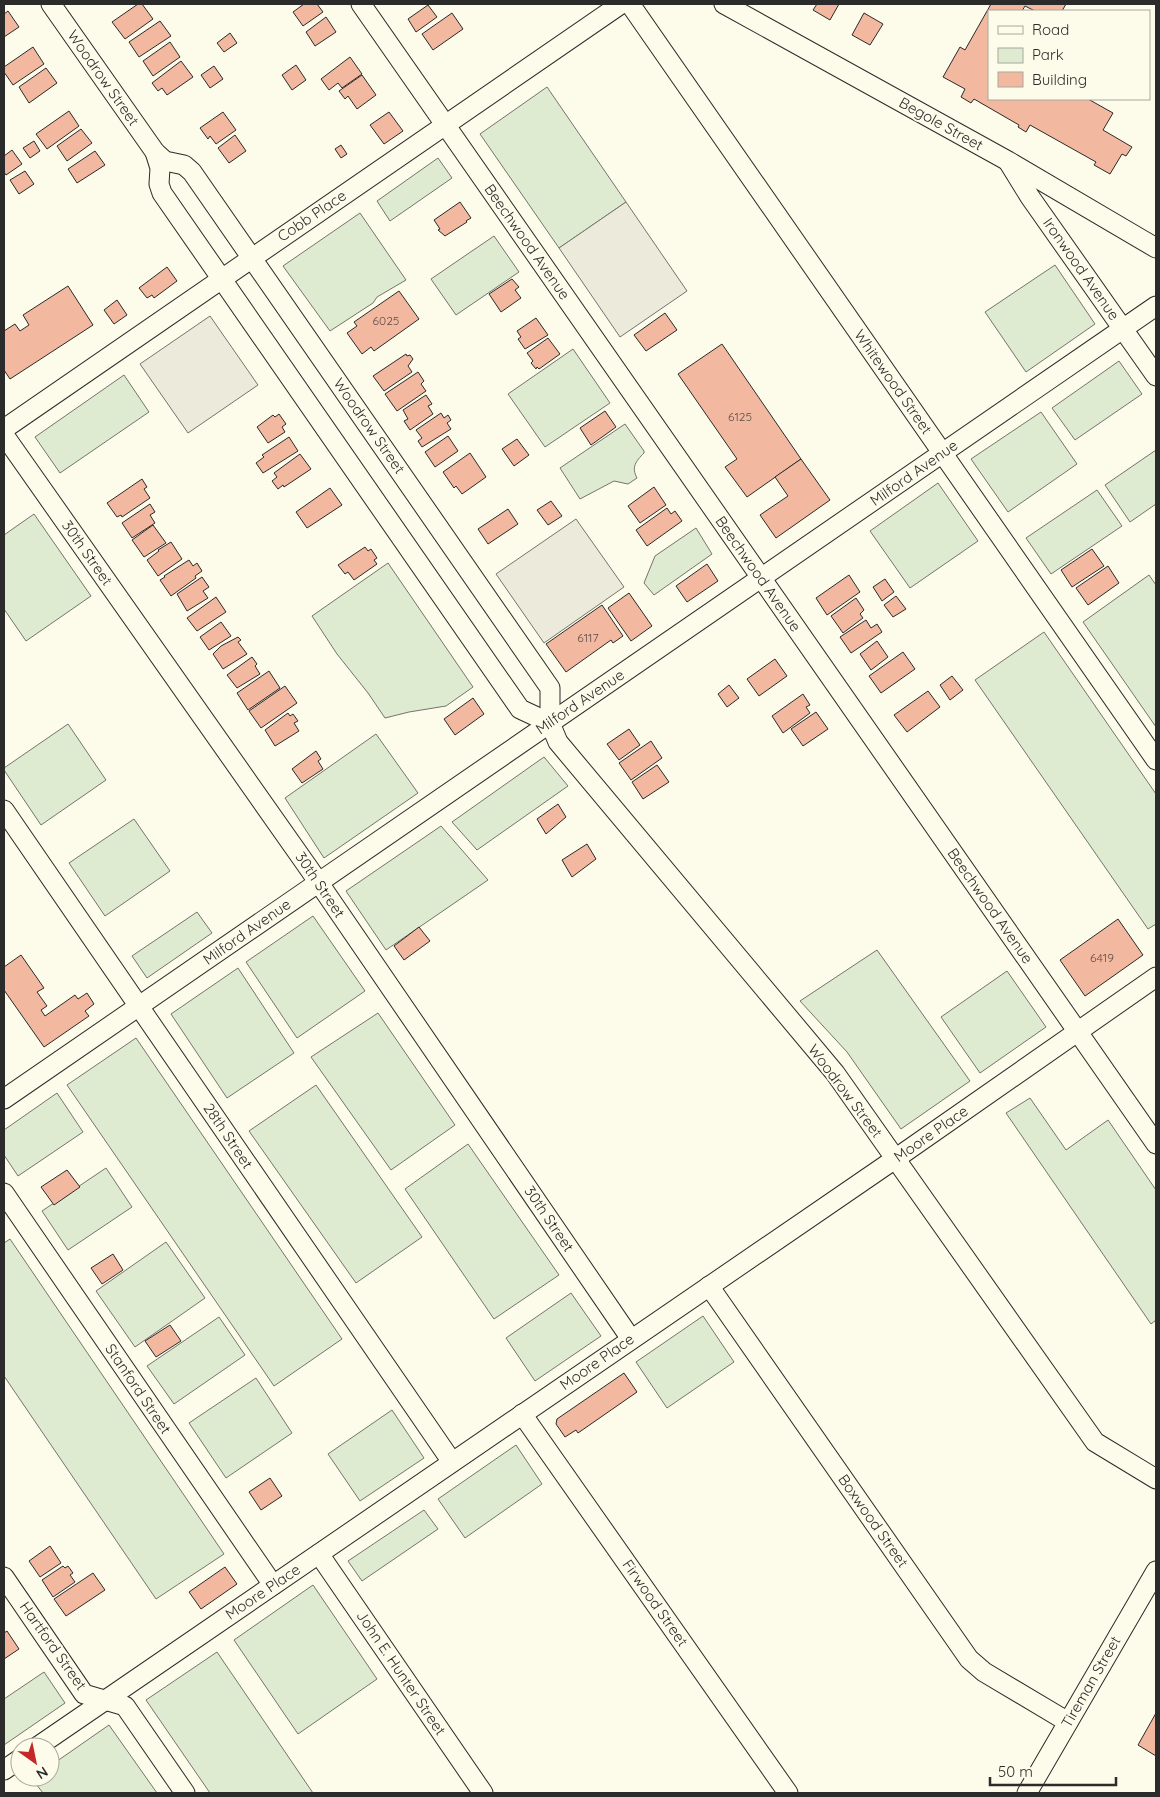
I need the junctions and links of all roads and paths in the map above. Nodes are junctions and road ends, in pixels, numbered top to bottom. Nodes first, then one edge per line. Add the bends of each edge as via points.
1 (52, 4) edge
2 (361, 4) edge
3 (621, 4) edge
4 (630, 4) edge
5 (724, 4) edge
6 (446, 125) junction
7 (155, 152) junction
8 (1008, 161) junction
9 (1156, 248) edge
10 (252, 258) junction
11 (222, 279) junction
12 (1156, 306) edge
13 (1123, 328) junction
14 (1156, 376) edge
15 (4, 429) edge
16 (4, 434) edge
17 (942, 453) junction
18 (761, 578) junction
19 (550, 723) junction
20 (1156, 760) edge
21 (4, 810) edge
22 (318, 882) junction
23 (1156, 978) edge
24 (139, 1006) junction
25 (1078, 1032) junction
26 (4, 1099) edge
27 (1156, 1144) edge
28 (895, 1159) junction
29 (4, 1193) edge
30 (709, 1286) junction
31 (631, 1339) junction
32 (522, 1414) junction
33 (452, 1462) junction
34 (1156, 1479) edge
35 (319, 1554) junction
36 (1156, 1571) edge
37 (4, 1577) edge
38 (272, 1585) junction
39 (104, 1701) junction
40 (1068, 1722) junction
41 (52, 1737) edge
42 (185, 1793) edge
43 (483, 1793) edge
44 (788, 1793) edge
45 (1027, 1793) edge

1 - 7 street, Woodrow Street
2 - 6 street, Beechwood Avenue
3 - 6 street, Cobb Place
4 - 17 street, Whitewood Street
5 - 8 street, Begole Street
6 - 10 street, Cobb Place
6 - 18 street, Beechwood Avenue
7 - 10 street, Woodrow Street via 165,161 184,165 192,172
7 - 11 street, Woodrow Street via 162,193
8 - 9 street, Begole Street
8 - 13 street, Ironwood Avenue
10 - 11 street, Cobb Place
10 - 19 street, Woodrow Street via 550,688
11 - 15 street, Cobb Place
11 - 19 street, Woodrow Street via 520,709
12 - 13 street, Milford Avenue
13 - 14 street, Ironwood Avenue
13 - 17 street, Milford Avenue
16 - 22 street, 30th Street
17 - 18 street, Milford Avenue
17 - 20 street, Whitewood Street
18 - 19 street, Milford Avenue
18 - 25 street, Beechwood Avenue
19 - 22 street, Milford Avenue
19 - 28 street, Woodrow Street via 558,742 835,1073
21 - 24 street, 28th Street
22 - 24 street, Milford Avenue
22 - 31 street, 30th Street
23 - 25 street, Moore Place
24 - 26 street, Milford Avenue
24 - 33 street, 28th Street
25 - 27 street, Beechwood Avenue
25 - 28 street, Moore Place
28 - 30 street, Moore Place
28 - 34 street, Woodrow Street via 1095,1442
29 - 38 street, Stanford Street
30 - 31 street, Moore Place
30 - 40 street, Boxwood Street via 969,1659 984,1672
31 - 32 street, Moore Place
32 - 33 street, Moore Place
32 - 44 street, Firwood Street
33 - 35 street, Moore Place
35 - 38 street, Moore Place
35 - 43 street, John E. Hunter Street
36 - 40 street, Tireman Street
37 - 39 street, Hartford Street via 84,1694
38 - 39 street, Moore Place
39 - 41 street, Moore Place
39 - 42 street, Hartford Street via 125,1706
40 - 45 street, Tireman Street

